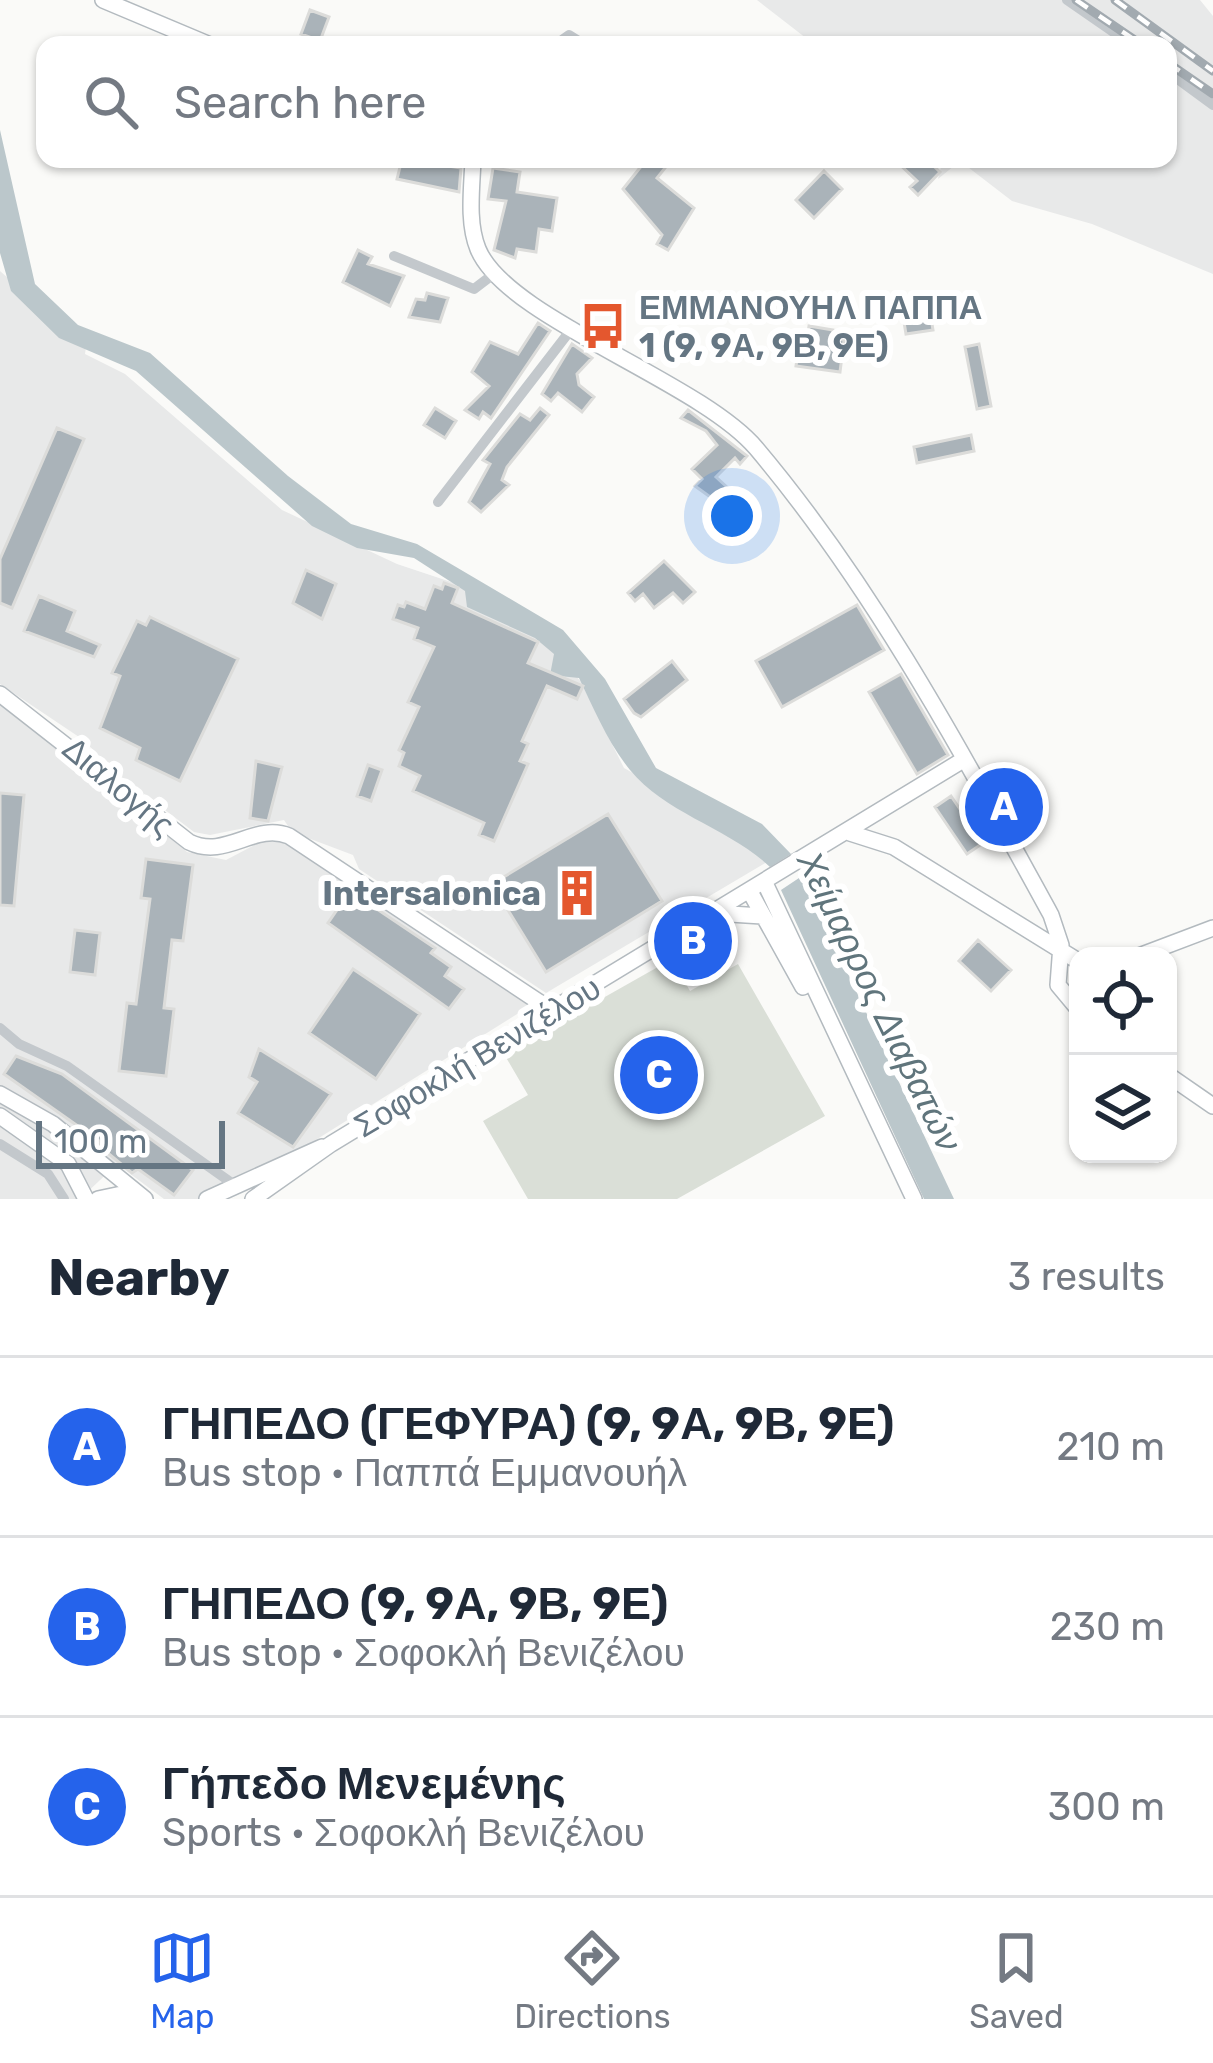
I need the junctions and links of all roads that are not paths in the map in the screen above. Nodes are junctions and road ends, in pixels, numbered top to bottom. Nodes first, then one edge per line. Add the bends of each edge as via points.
1 (103, 0) edge
2 (1067, 0) edge
3 (189, 36) edge
4 (1119, 36) edge
5 (1177, 79) edge
6 (1213, 105) edge
7 (473, 168) edge
8 (394, 256) dead end
9 (495, 273) junction
10 (573, 328) junction
11 (438, 502) dead end
12 (0, 694) edge
13 (964, 760) junction
14 (850, 833) junction
15 (770, 877) junction
16 (749, 890) junction
17 (711, 913) junction
18 (763, 916) junction
19 (1213, 928) edge
20 (1163, 947) edge
21 (1060, 954) junction
22 (1069, 958) edge
23 (1069, 999) edge
24 (551, 1010) junction
25 (0, 1028) edge
26 (1177, 1082) edge
27 (0, 1094) edge
28 (1213, 1106) edge
29 (0, 1116) edge
30 (0, 1144) edge
31 (331, 1144) junction
32 (236, 1186) junction
33 (138, 1196) edge
34 (64, 1199) edge
35 (86, 1199) edge
36 (98, 1199) edge
37 (207, 1199) edge
38 (253, 1199) edge
39 (902, 1199) edge
40 (914, 1199) edge

1 - 3 street
2 - 4 street
5 - 6 street
7 - 9 street via 475,241
8 - 9 street via 474,289
9 - 10 street
10 - 11 street
10 - 13 street via 718,411 745,436 849,566
12 - 24 street, Διαλογής via 189,842 217,849 268,832 289,836
13 - 14 street, Σοφοκλή Βενιζέλου
13 - 21 street via 1052,915
14 - 15 street, Σοφοκλή Βενιζέλου
14 - 21 street via 911,857
15 - 16 street, Σοφοκλή Βενιζέλου
15 - 40 street
16 - 17 street, Σοφοκλή Βενιζέλου
16 - 18 street
17 - 18 street
17 - 24 street, Σοφοκλή Βενιζέλου
18 - 39 street
19 - 20 street
21 - 22 street
21 - 23 street via 1058,986
24 - 31 street, Σοφοκλή Βενιζέλου
25 - 32 street
26 - 28 street
27 - 33 street via 53,1124
29 - 35 street via 68,1163
30 - 34 street via 48,1174
31 - 32 street
31 - 38 street, Σοφοκλή Βενιζέλου
32 - 37 street
33 - 36 street

